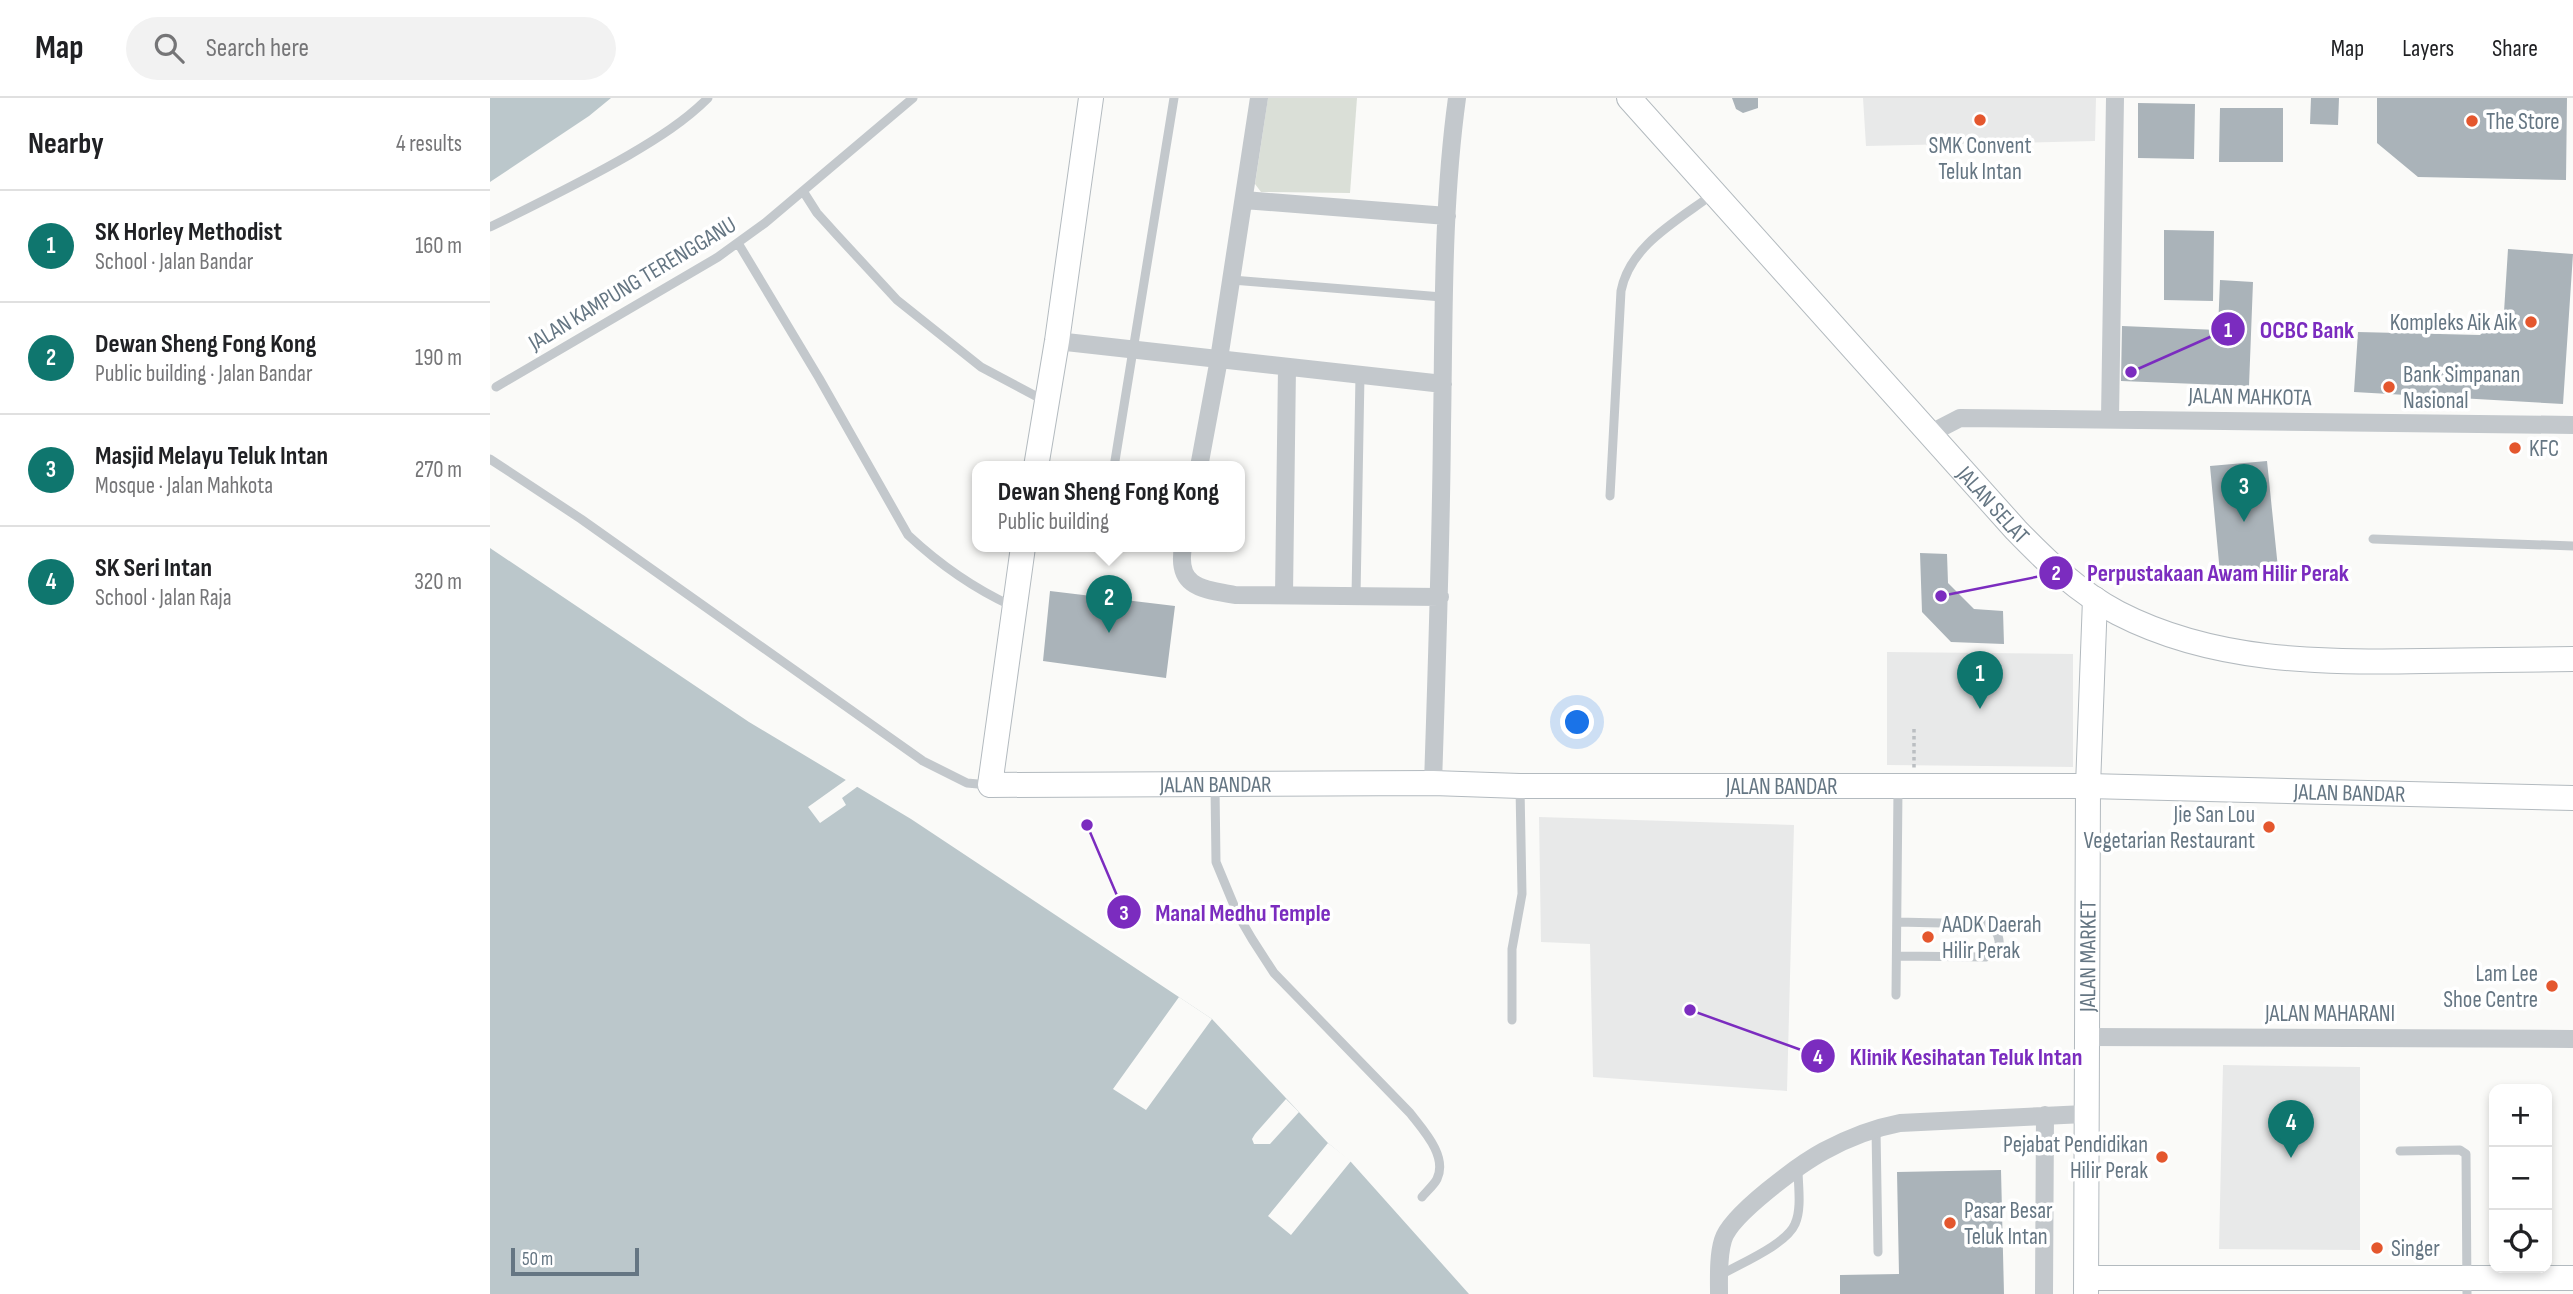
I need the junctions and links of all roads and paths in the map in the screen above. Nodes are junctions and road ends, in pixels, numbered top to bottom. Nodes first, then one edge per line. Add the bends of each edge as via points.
1 (708, 98) edge
2 (913, 98) edge
3 (1091, 98) edge
4 (1174, 98) edge
5 (1259, 98) edge
6 (1457, 98) edge
7 (1629, 98) edge
8 (2115, 98) edge
9 (803, 191) junction
10 (1714, 193) junction
11 (1244, 200) junction
12 (1447, 216) junction
13 (490, 227) edge
14 (738, 243) junction
15 (1232, 280) junction
16 (1443, 297) junction
17 (1057, 341) junction
18 (1134, 350) junction
19 (1219, 359) junction
20 (1287, 367) junction
21 (1360, 375) junction
22 (1443, 383) junction
23 (496, 387) dead end
24 (1047, 402) junction
25 (2110, 419) junction
26 (2573, 425) edge
27 (1931, 433) junction
28 (490, 459) edge
29 (1037, 461) edge
30 (1115, 461) edge
31 (1200, 461) edge
32 (1610, 496) dead end
33 (2373, 539) dead end
34 (2573, 545) edge
35 (1022, 552) edge
36 (1183, 552) edge
37 (1284, 596) junction
38 (1356, 596) junction
39 (1440, 597) junction
40 (2095, 599) junction
41 (1013, 607) junction
42 (2573, 659) edge
43 (1914, 730) dead end
44 (1433, 783) junction
45 (990, 785) junction
46 (1215, 785) junction
47 (1520, 786) junction
48 (2088, 786) junction
49 (1906, 788) junction
50 (2573, 798) edge
51 (1897, 922) junction
52 (1897, 956) junction
53 (1896, 995) dead end
54 (1512, 1020) dead end
55 (2088, 1037) junction
56 (2573, 1039) edge
57 (2085, 1114) junction
58 (2045, 1115) junction
59 (1876, 1127) junction
60 (2400, 1152) dead end
61 (1798, 1169) junction
62 (1422, 1197) dead end
63 (1878, 1252) dead end
64 (2573, 1278) edge
65 (1719, 1285) edge
66 (2086, 1286) edge
67 (2467, 1286) edge
68 (2044, 1294) edge

1 - 13 lane via 694,113 639,149
2 - 9 lane, JALAN KAMPUNG TERENGGANU
3 - 17 street
4 - 18 lane
5 - 11 street
6 - 12 street
7 - 10 street, JALAN SELAT
8 - 25 street
9 - 14 lane, JALAN KAMPUNG TERENGGANU
9 - 24 lane via 897,300 981,367
10 - 27 street, JALAN SELAT
10 - 32 lane via 1646,244 1624,275
11 - 12 street
11 - 15 street
12 - 16 street
14 - 23 lane, JALAN KAMPUNG TERENGGANU
14 - 41 lane via 908,535 989,596
15 - 16 lane
15 - 19 street
16 - 22 street
17 - 18 street
17 - 24 street
18 - 19 street
18 - 30 lane
19 - 20 street
19 - 31 street
20 - 21 street
20 - 37 street
21 - 22 street
21 - 38 lane
22 - 39 street
24 - 29 street
25 - 26 street, JALAN MAHKOTA
25 - 27 street, JALAN MAHKOTA via 1960,418
27 - 40 street, JALAN SELAT via 2039,555
28 - 45 lane via 923,761 967,783
33 - 34 lane
35 - 41 street
36 - 37 street via 1184,574 1194,585 1235,595
37 - 38 street
38 - 39 street
39 - 44 street
40 - 42 street, JALAN SELAT via 2170,634 2255,656 2342,663
40 - 48 street, JALAN MARKET
41 - 45 street
43 - 49 path
44 - 46 street, JALAN BANDAR
44 - 47 street, JALAN BANDAR
45 - 46 street, JALAN BANDAR
46 - 62 lane via 1216,862 1238,915 1274,973 1429,1138 1440,1163 1437,1179
47 - 49 street, JALAN BANDAR
47 - 54 lane via 1522,894 1512,948
48 - 49 street, JALAN BANDAR
48 - 50 street, JALAN BANDAR
48 - 55 street, JALAN MARKET
49 - 51 lane
51 - 52 lane
51 - 52 lane via 1986,924 2000,941 1994,954 1986,957
52 - 53 lane
55 - 56 street, JALAN MAHARANI
55 - 57 street, JALAN MARKET
57 - 58 street
57 - 66 street, JALAN MARKET
58 - 59 street
58 - 68 street
59 - 61 street via 1823,1151
59 - 63 lane
60 - 67 lane via 2460,1150 2466,1154
61 - 65 street via 1735,1219 1723,1238
61 - 65 lane via 1796,1223 1788,1234
64 - 67 street
66 - 67 street

